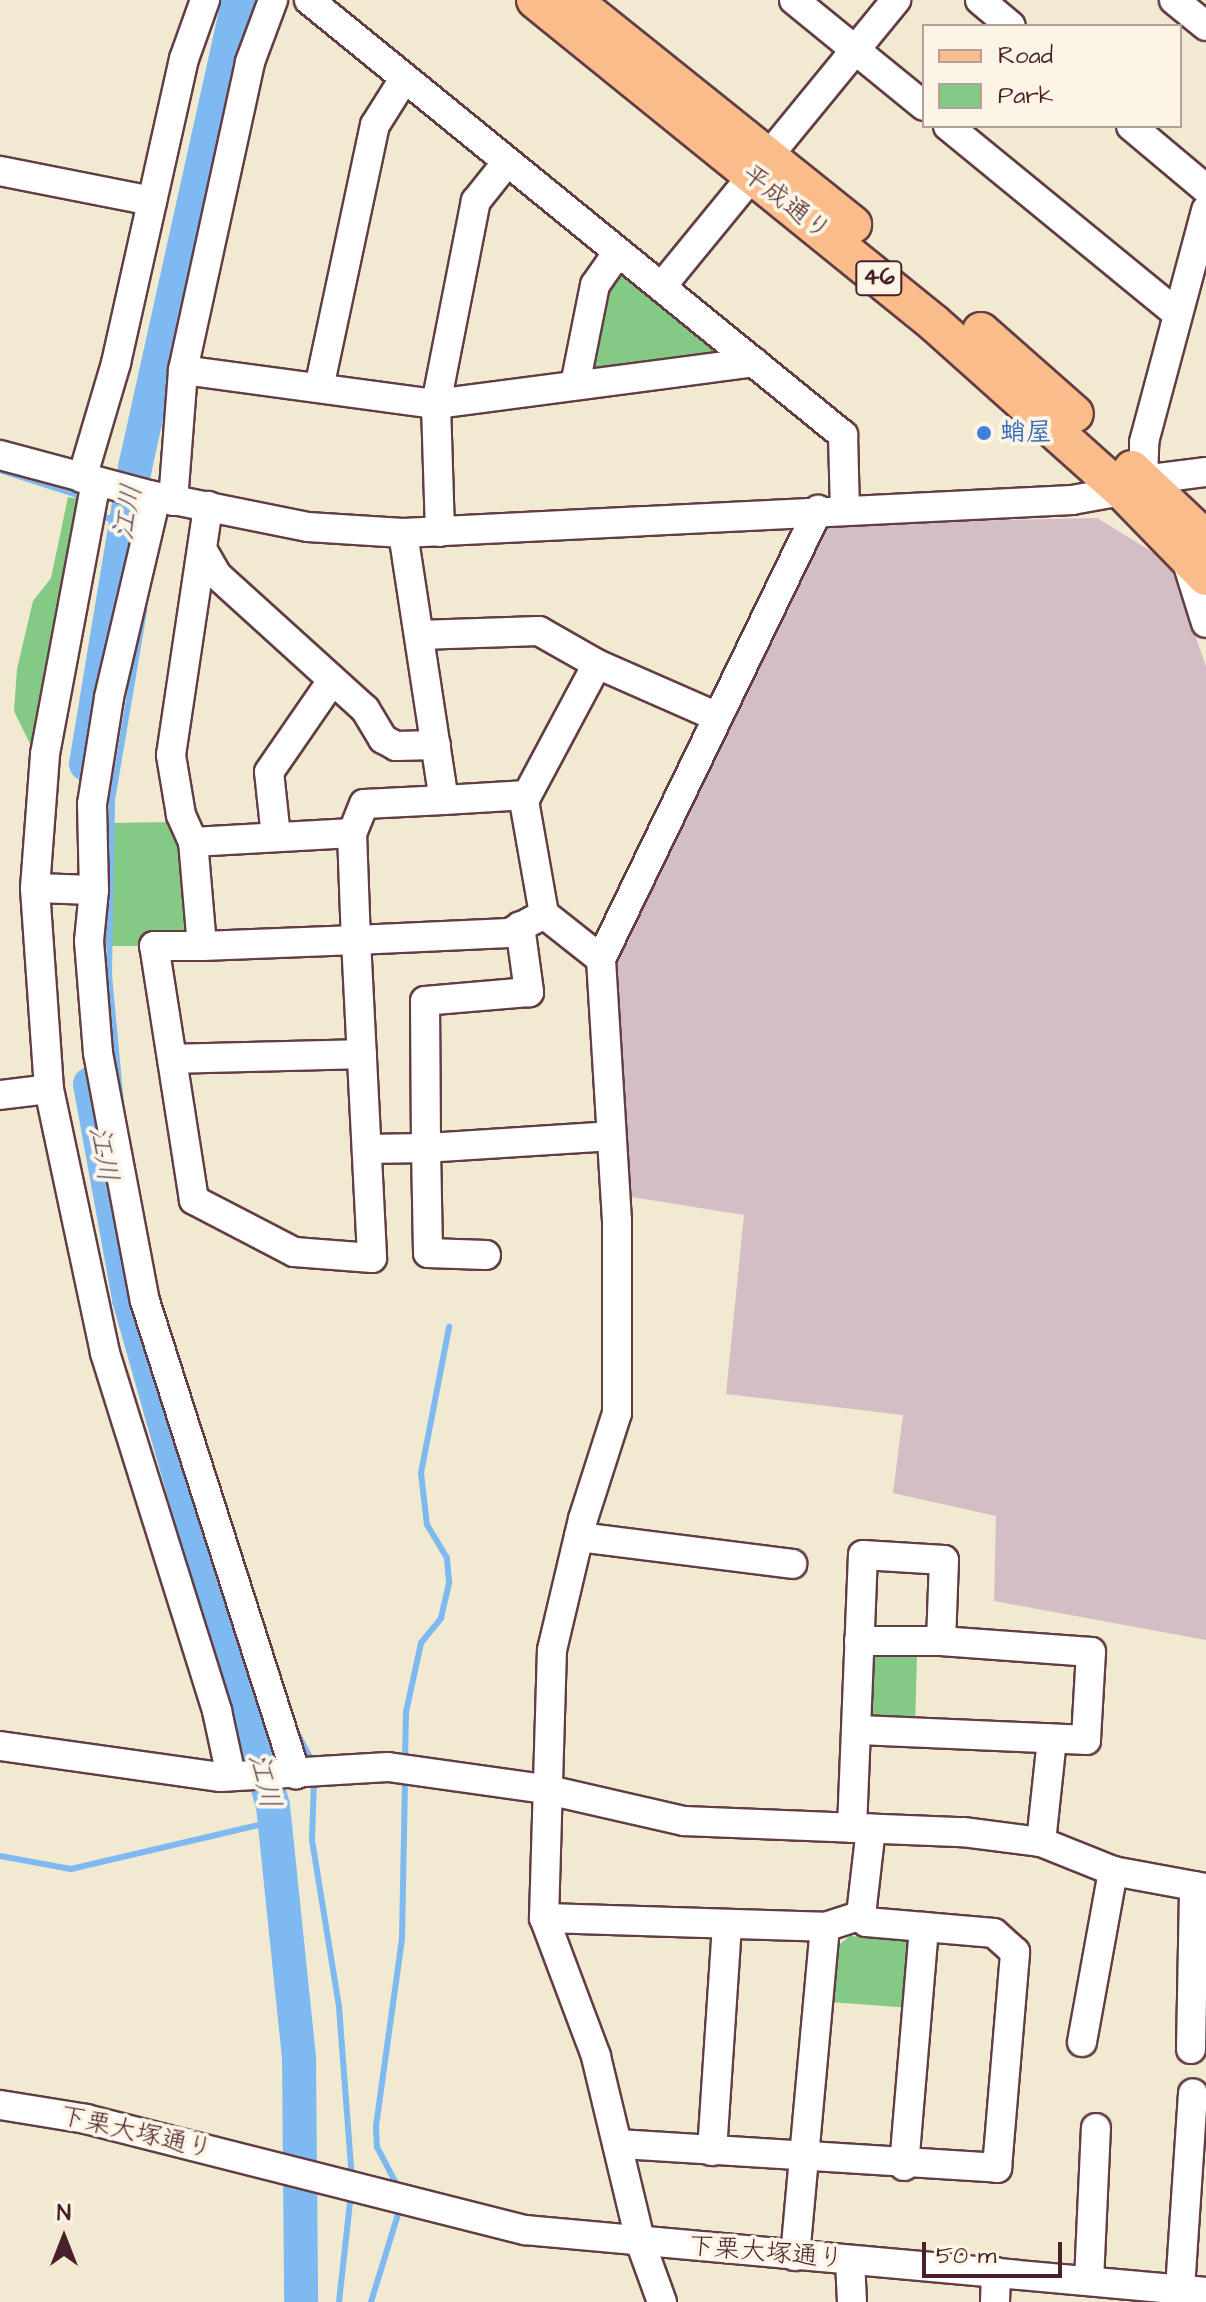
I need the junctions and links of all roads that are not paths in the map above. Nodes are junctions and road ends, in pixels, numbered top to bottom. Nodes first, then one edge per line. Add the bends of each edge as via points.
1 (205, 0) edge
2 (273, 0) edge
3 (309, 0) edge
4 (535, 0) edge
5 (573, 0) edge
6 (794, 0) edge
7 (896, 0) edge
8 (980, 0) edge
9 (1174, 0) edge
10 (1009, 24) edge
11 (1206, 26) edge
12 (855, 50) junction
13 (404, 79) junction
14 (922, 104) edge
15 (950, 128) edge
16 (1133, 128) edge
17 (507, 162) junction
18 (760, 165) junction
19 (0, 171) edge
20 (1206, 189) edge
21 (152, 201) junction
22 (1206, 210) edge
23 (618, 252) junction
24 (662, 286) junction
25 (1175, 312) junction
26 (754, 362) junction
27 (183, 370) junction
28 (575, 385) junction
29 (319, 388) junction
30 (436, 404) junction
31 (0, 455) edge
32 (1206, 472) edge
33 (93, 481) junction
34 (1132, 486) junction
35 (159, 497) junction
36 (208, 506) junction
37 (831, 510) junction
38 (440, 532) junction
39 (403, 533) junction
40 (202, 549) junction
41 (1199, 557) edge
42 (1206, 623) edge
43 (419, 635) junction
44 (597, 664) junction
45 (331, 682) junction
46 (718, 717) junction
47 (436, 745) junction
48 (527, 795) junction
49 (444, 800) junction
50 (352, 833) junction
51 (276, 837) junction
52 (193, 842) junction
53 (35, 888) junction
54 (94, 890) junction
55 (532, 920) junction
56 (356, 940) junction
57 (202, 946) junction
58 (601, 959) junction
59 (362, 1054) junction
60 (172, 1059) junction
61 (49, 1089) junction
62 (0, 1095) edge
63 (611, 1136) junction
64 (426, 1148) junction
65 (367, 1149) junction
66 (486, 1255) dead end
67 (579, 1537) junction
68 (792, 1564) dead end
69 (859, 1641) junction
70 (941, 1641) junction
71 (856, 1730) junction
72 (1052, 1739) junction
73 (0, 1746) edge
74 (294, 1774) junction
75 (231, 1776) junction
76 (544, 1789) junction
77 (862, 1828) junction
78 (1041, 1842) junction
79 (1113, 1871) junction
80 (1200, 1887) edge
81 (861, 1915) junction
82 (544, 1918) junction
83 (727, 1924) junction
84 (825, 1927) junction
85 (924, 1927) junction
86 (1082, 2042) dead end
87 (1191, 2049) dead end
88 (1193, 2093) dead end
89 (0, 2105) edge
90 (1096, 2128) dead end
91 (620, 2144) junction
92 (712, 2151) junction
93 (804, 2158) junction
94 (904, 2166) junction
95 (641, 2244) junction
96 (795, 2256) junction
97 (850, 2260) junction
98 (996, 2272) junction
99 (1089, 2281) junction
100 (1193, 2290) edge
101 (662, 2302) edge
102 (852, 2302) edge
103 (995, 2302) edge

1 - 21 street via 184,59
2 - 27 street via 250,62
3 - 13 street
4 - 18 main road, 平成通り / 46
5 - 18 main road, 平成通り / 46
6 - 12 street
7 - 12 street
8 - 10 street
9 - 11 street
12 - 14 street
12 - 18 street
13 - 17 street
13 - 29 street via 375,125
15 - 25 street
16 - 20 street
17 - 23 street
17 - 30 street via 476,201
18 - 24 street
18 - 34 main road, 平成通り / 46 via 934,323
19 - 21 street
21 - 33 street
22 - 25 street
23 - 24 street
23 - 28 street via 595,285
24 - 26 street
25 - 34 street
26 - 28 street
26 - 37 street via 843,435
27 - 29 street
27 - 35 street
28 - 30 street
29 - 30 street
30 - 38 street
31 - 33 street
32 - 34 street
33 - 35 street
33 - 53 street via 45,754
34 - 37 street via 1072,500
34 - 41 main road, 平成通り / 46
35 - 36 street
35 - 54 street via 109,698 92,804
36 - 39 street via 308,527
36 - 40 street
37 - 38 street
37 - 46 street
38 - 39 street
39 - 43 street
40 - 45 street via 217,575
40 - 52 street via 171,755 181,815
41 - 42 street, 46
43 - 44 street via 539,631
43 - 47 street
44 - 46 street
44 - 48 street
45 - 47 street via 365,709 383,739 396,746
45 - 51 street via 269,772
46 - 58 street
47 - 49 street
48 - 49 street
48 - 55 street
49 - 50 street via 364,804
50 - 51 street
50 - 56 street
51 - 52 street
52 - 57 street
53 - 54 street
53 - 61 street
54 - 74 street via 89,941 98,1053 145,1301
55 - 56 street via 509,933
55 - 58 street
55 - 64 street via 529,992 425,1001
56 - 57 street
56 - 59 street
57 - 60 street via 154,946
58 - 63 street
59 - 60 street
59 - 65 street
60 - 65 street via 194,1200 294,1252 372,1258
61 - 62 street
61 - 75 street via 105,1353 217,1711
63 - 64 street
63 - 67 street via 617,1221 617,1413
64 - 65 street
64 - 66 street via 428,1253
67 - 68 street
67 - 76 street via 552,1650
69 - 70 street
69 - 70 street via 863,1555 944,1560
69 - 71 street
70 - 72 street via 1091,1652 1086,1740
71 - 72 street
71 - 77 street
72 - 78 street
73 - 75 street
74 - 75 street
74 - 76 street via 388,1767
76 - 77 street via 684,1821
76 - 82 street
77 - 78 street
77 - 81 street
78 - 79 street
79 - 80 street
79 - 86 street
80 - 87 street
81 - 84 street
81 - 85 street via 866,1922
82 - 83 street
82 - 91 street via 596,2056
83 - 84 street
83 - 92 street
84 - 93 street
85 - 94 street
85 - 94 street via 994,1933 1015,1952 1010,2014 997,2168
88 - 100 street
89 - 95 street, 下栗大塚通り via 86,2119 525,2230
90 - 99 street
91 - 92 street
91 - 95 street
92 - 93 street
93 - 94 street
93 - 96 street
95 - 96 street, 下栗大塚通り
95 - 101 street
96 - 97 street, 下栗大塚通り
97 - 98 street, 下栗大塚通り
97 - 102 street
98 - 99 street, 下栗大塚通り
98 - 103 street
99 - 100 street, 下栗大塚通り

